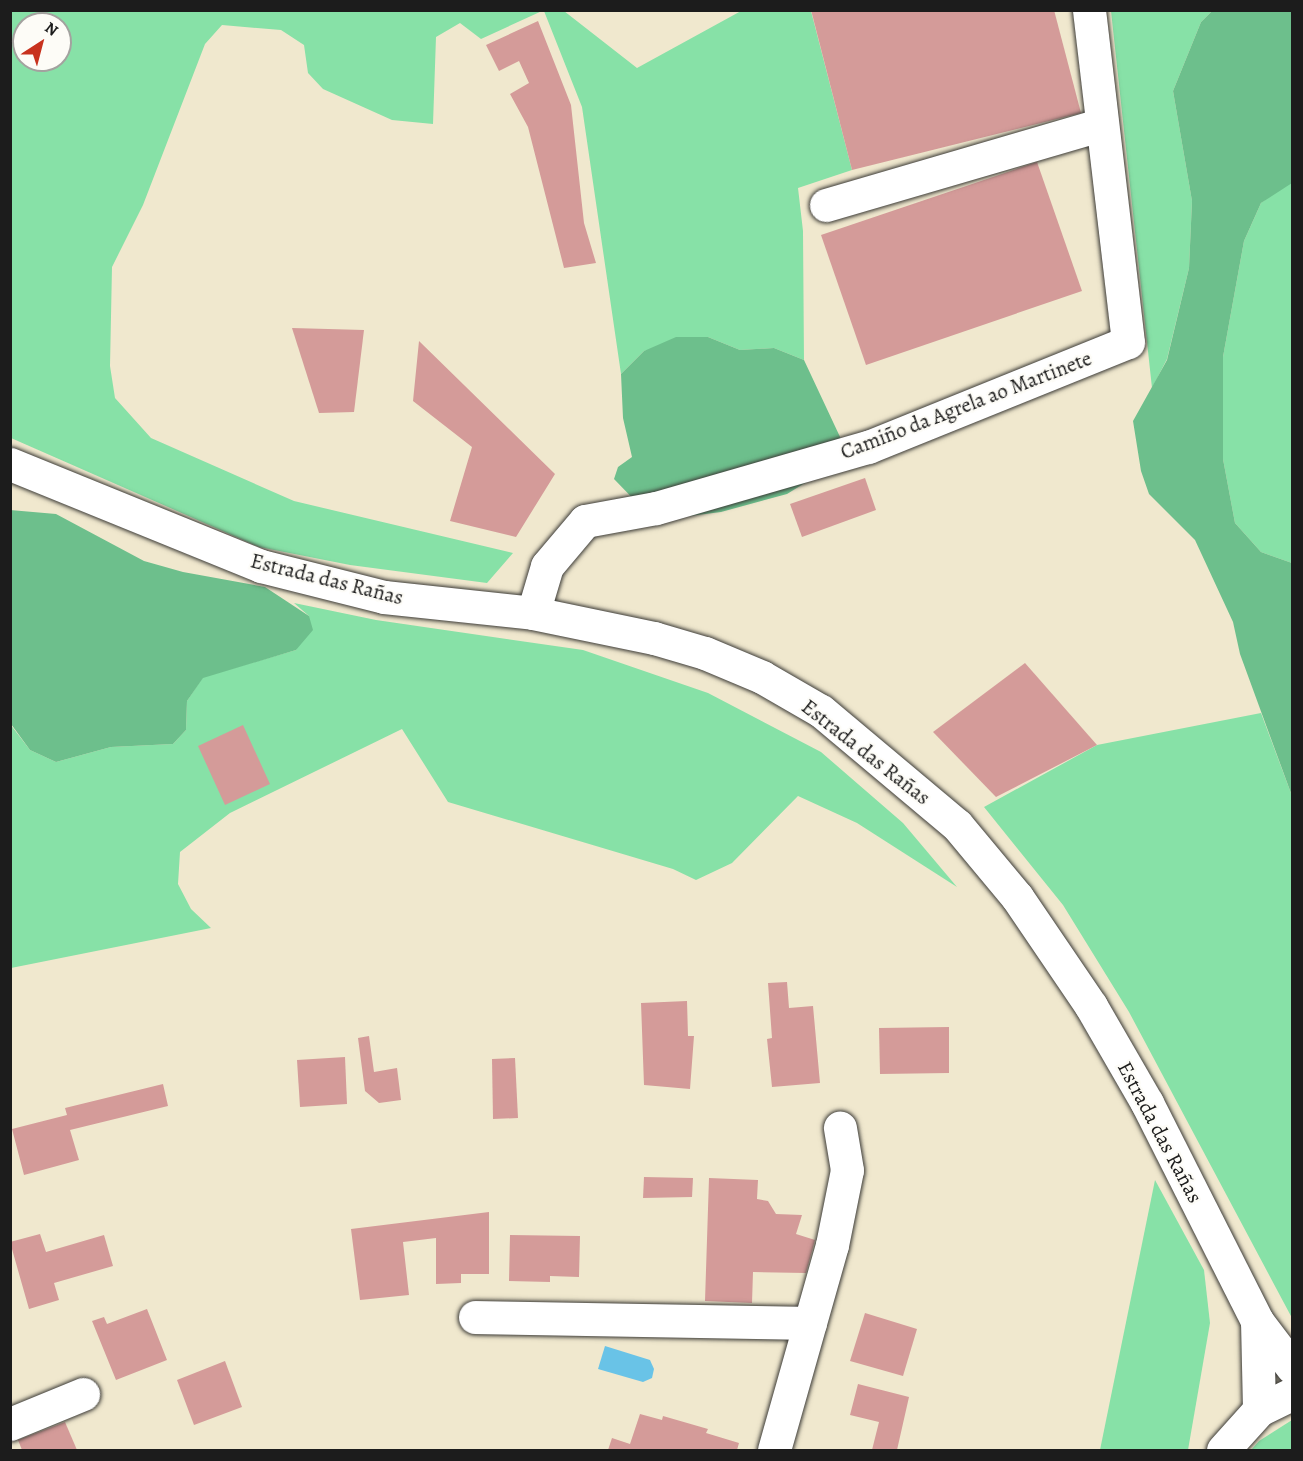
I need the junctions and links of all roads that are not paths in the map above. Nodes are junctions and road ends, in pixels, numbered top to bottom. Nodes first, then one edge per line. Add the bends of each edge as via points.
1 (1089, 10) edge
2 (1100, 125) junction
3 (826, 205) dead end
4 (10, 464) edge
5 (533, 614) junction
6 (840, 1128) dead end
7 (475, 1317) dead end
8 (1257, 1321) junction
9 (810, 1323) junction
10 (1293, 1367) edge
11 (83, 1394) dead end
12 (1293, 1394) edge
13 (1259, 1410) junction
14 (10, 1424) edge
15 (774, 1450) edge
16 (1223, 1450) edge

1 - 2 street, Camiño da Agrela ao Martinete
2 - 3 street
2 - 5 street, Camiño da Agrela ao Martinete via 1128,342 868,447 656,508 585,521 547,566
4 - 5 street, Estrada das Rañas via 261,566 384,597
5 - 8 street, Estrada das Rañas via 654,638 762,677 821,711 957,825 1017,897 1091,1006 1148,1103
6 - 9 street via 847,1170
7 - 9 street
8 - 10 street, Estrada das Rañas
8 - 13 street, Estrada das Rañas
9 - 15 street
11 - 14 street
12 - 13 street
13 - 16 street

